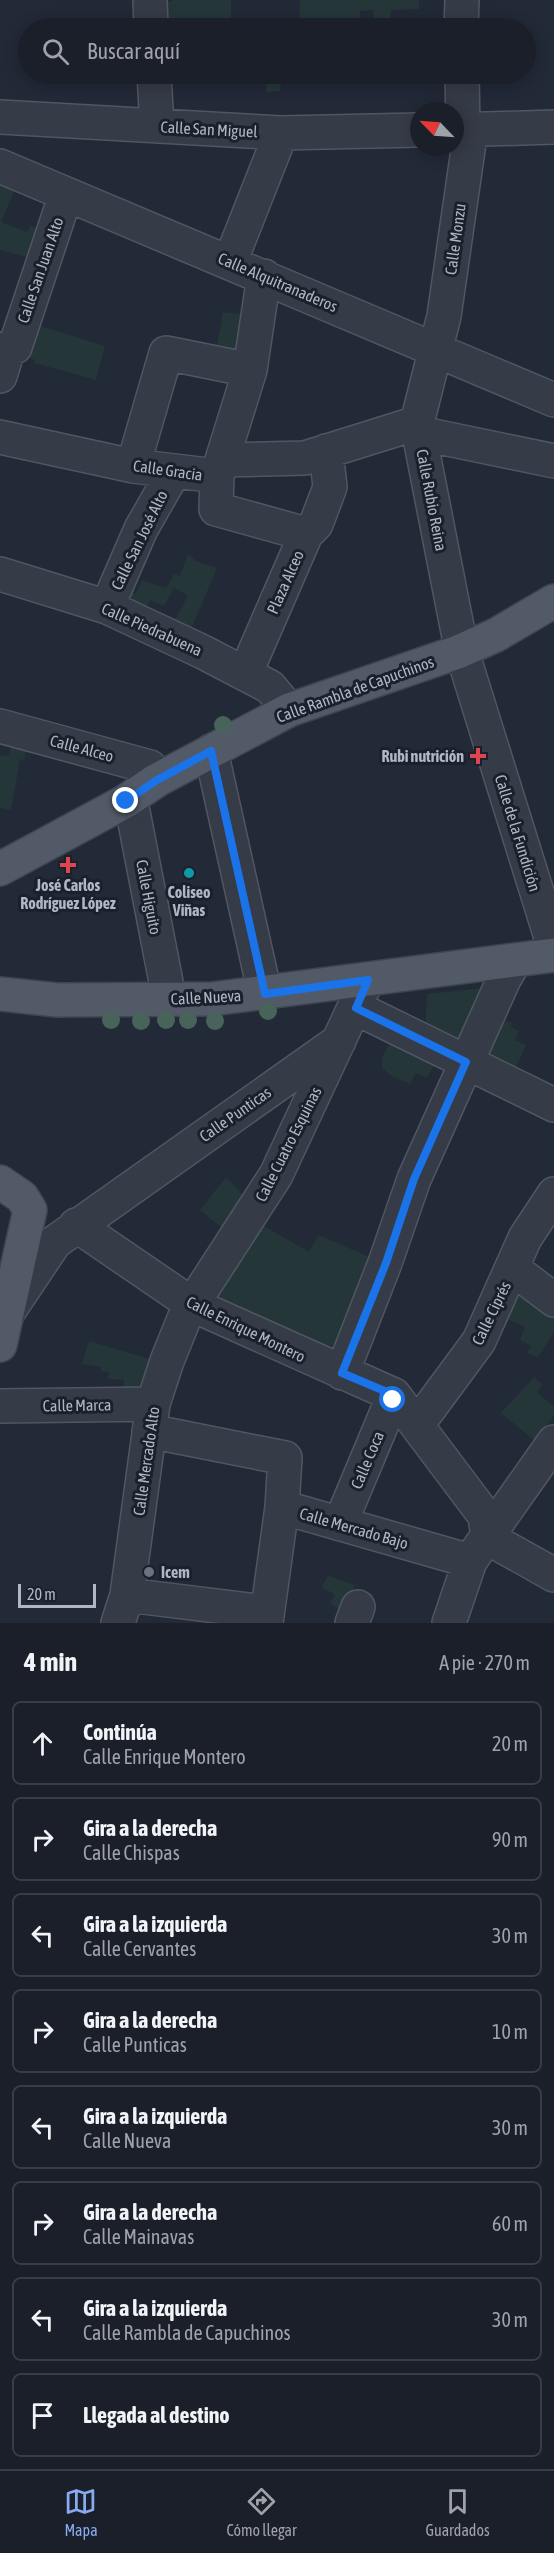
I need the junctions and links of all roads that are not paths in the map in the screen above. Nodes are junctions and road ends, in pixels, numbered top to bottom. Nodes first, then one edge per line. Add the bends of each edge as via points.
1 (150, 0) edge
2 (462, 0) edge
3 (151, 18) edge
4 (461, 18) edge
5 (155, 84) edge
6 (462, 84) edge
7 (463, 102) edge
8 (0, 117) edge
9 (157, 126) junction
10 (554, 127) edge
11 (464, 129) edge
12 (410, 130) edge
13 (281, 133) junction
14 (460, 156) edge
15 (0, 166) edge
16 (66, 194) junction
17 (230, 262) junction
18 (264, 276) junction
19 (434, 348) junction
20 (3, 356) edge
21 (250, 370) junction
22 (554, 400) edge
23 (418, 428) junction
24 (0, 437) edge
25 (326, 452) junction
26 (554, 461) edge
27 (133, 466) junction
28 (219, 468) junction
29 (172, 473) junction
30 (306, 534) junction
31 (0, 574) edge
32 (554, 600) edge
33 (107, 607) junction
34 (458, 652) junction
35 (246, 672) junction
36 (290, 710) junction
37 (0, 726) edge
38 (211, 751) junction
39 (157, 780) junction
40 (133, 812) dead end
41 (0, 869) edge
42 (554, 947) edge
43 (554, 955) edge
44 (514, 962) junction
45 (166, 982) dead end
46 (0, 994) edge
47 (265, 994) junction
48 (362, 994) junction
49 (339, 1041) junction
50 (466, 1062) junction
51 (554, 1105) edge
52 (0, 1182) edge
53 (554, 1194) edge
54 (75, 1226) junction
55 (512, 1268) junction
56 (554, 1300) edge
57 (193, 1305) junction
58 (8, 1312) junction
59 (0, 1345) edge
60 (342, 1373) junction
61 (394, 1395) junction
62 (0, 1406) edge
63 (151, 1418) junction
64 (417, 1425) junction
65 (554, 1442) edge
66 (282, 1507) junction
67 (340, 1524) junction
68 (479, 1549) junction
69 (554, 1575) edge
70 (123, 1609) edge
71 (266, 1617) edge
72 (449, 1623) edge

1 - 3 street
2 - 4 street
5 - 9 street
6 - 7 street, Calle Monzu
8 - 9 street, Calle San Miguel
9 - 13 street, Calle San Miguel
10 - 11 street
12 - 13 street, Calle San Miguel
13 - 17 street
14 - 19 street, Calle Monzu via 444,316
15 - 16 street, Calle Alquitranaderos
16 - 17 street, Calle Alquitranaderos
16 - 20 street, Calle San Juan Alto via 15,347
17 - 18 street, Calle Alquitranaderos
18 - 19 street, Calle Alquitranaderos
18 - 21 street
19 - 22 street, Calle Alquitranaderos
19 - 23 street, Calle Rubio Reina
21 - 27 street via 166,353
21 - 28 street
23 - 25 street, Calle Gracia
23 - 26 street
23 - 34 street, Calle Rubio Reina via 459,636
24 - 27 street, Calle Gracia
25 - 28 street, Calle Gracia
25 - 30 street via 330,487 315,524
27 - 29 street, Calle Gracia
28 - 29 street, Calle Gracia
28 - 30 street, Plaza Alceo via 216,508
29 - 33 street, Calle San José Alto via 141,529
30 - 35 street, Plaza Alceo
31 - 33 street, Calle Piedrabuena
32 - 34 main road, Calle Rambla de Capuchinos via 496,635
33 - 35 street, Calle Piedrabuena
34 - 36 main road, Calle Rambla de Capuchinos
34 - 42 street, Calle de la Fundición via 467,668
35 - 36 street, Calle Piedrabuena via 270,687
36 - 38 main road, Calle Rambla de Capuchinos
37 - 39 street, Calle Alceo via 150,767
38 - 39 main road, Calle Rambla de Capuchinos
38 - 47 street
39 - 41 main road, Calle Rambla de Capuchinos
40 - 45 street, Calle Higuito
43 - 44 main road, Calle Nueva
44 - 48 main road, Calle Nueva
44 - 50 street
46 - 47 main road, Calle Nueva via 57,1000 212,999
47 - 48 main road, Calle Nueva
48 - 49 street, Calle Punticas
48 - 50 street
49 - 54 street, Calle Punticas
49 - 57 street, Calle Cuatro Esquinas via 276,1175
50 - 51 street
50 - 60 street via 414,1179
52 - 58 main road via 22,1197 30,1210
53 - 55 street, Calle Ciprés via 525,1238
54 - 57 street, Calle Enrique Montero
54 - 58 street, Calle Punticas via 55,1242
55 - 56 street
55 - 64 street, Calle Ciprés via 479,1341
57 - 60 street, Calle Enrique Montero
57 - 63 street, Calle Mercado Alto via 167,1361
58 - 59 main road
60 - 61 street, Calle Enrique Montero
61 - 64 street, Calle Enrique Montero
61 - 67 street, Calle Coca
62 - 63 street, Calle Marca
63 - 66 street, Calle Marca via 285,1458
63 - 70 street, Calle Mercado Alto
64 - 68 street, Calle Enrique Montero via 485,1516
65 - 68 street
66 - 67 street, Calle Mercado Bajo
66 - 71 street, Calle Mercado Bajo
67 - 68 street, Calle Mercado Bajo
68 - 69 street, Calle Mercado Bajo
68 - 72 street
70 - 71 street

